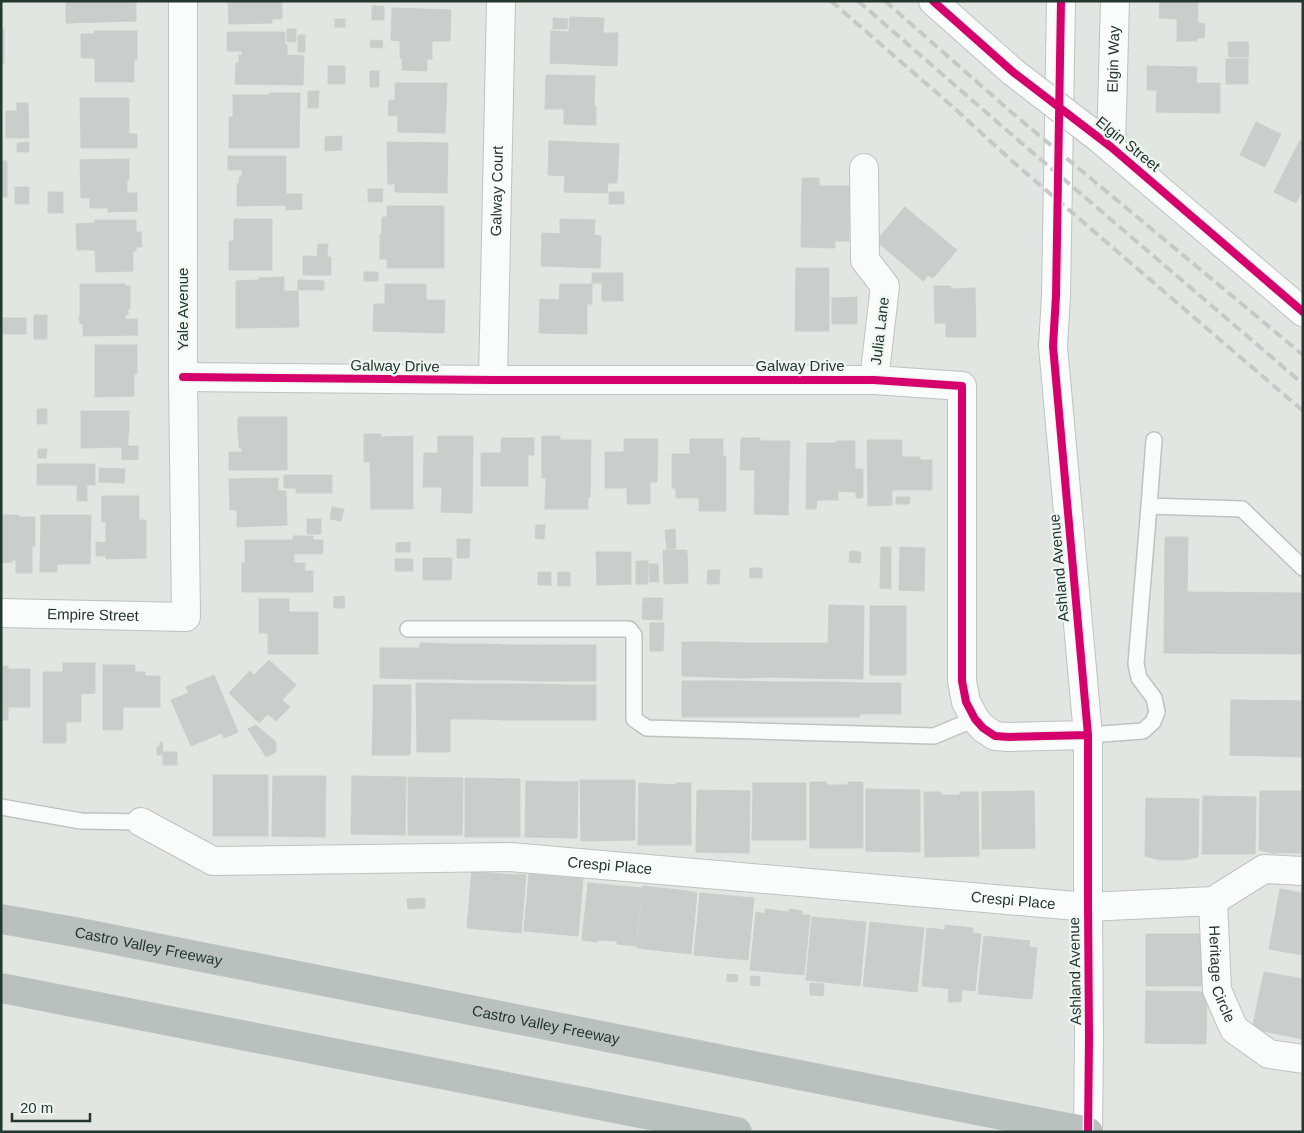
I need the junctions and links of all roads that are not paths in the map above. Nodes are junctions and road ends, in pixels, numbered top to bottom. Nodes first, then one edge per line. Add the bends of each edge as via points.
1 (183, 1) edge
2 (501, 1) edge
3 (933, 1) edge
4 (1061, 1) edge
5 (1115, 1) edge
6 (1106, 143) junction
7 (864, 168) dead end
8 (1303, 312) edge
9 (182, 377) junction
10 (493, 380) junction
11 (874, 380) junction
12 (1154, 440) dead end
13 (1149, 506) junction
14 (1303, 568) edge
15 (1, 613) edge
16 (186, 617) joint
17 (408, 630) dead end
18 (975, 719) junction
19 (1088, 735) junction
20 (1, 807) edge
21 (140, 822) joint
22 (1303, 871) edge
23 (1213, 901) junction
24 (1088, 907) junction
25 (1, 919) edge
26 (1, 988) edge
27 (1303, 1059) edge
28 (737, 1132) edge
29 (1089, 1132) edge

1 - 9 street, Yale Avenue
2 - 10 street, Galway Court
3 - 6 street, Elgin Street, bridge via 1014,72
4 - 19 street, Ashland Avenue via 1053,346
5 - 6 street, Elgin Way
6 - 8 street, Elgin Street
7 - 11 street, Julia Lane via 865,260 885,286
9 - 10 street, Galway Drive
9 - 16 street, Yale Avenue
10 - 11 street, Galway Drive
11 - 18 street, Galway Drive via 962,386 962,682 966,702
12 - 13 lane
13 - 14 lane via 1242,509
13 - 19 lane via 1136,664 1139,678 1154,698 1157,712 1153,722 1143,731
15 - 16 street, Empire Street
17 - 18 lane via 629,629 634,636 634,719 647,728 934,736
18 - 19 street, Galway Drive via 995,736
19 - 24 street, Ashland Avenue
20 - 21 lane via 81,821
21 - 24 street, Crespi Place via 213,861 510,856
22 - 23 street via 1264,869
23 - 24 street
23 - 27 street, Heritage Circle via 1217,990 1234,1029 1269,1054
24 - 29 street, Ashland Avenue
25 - 29 highway, Castro Valley Freeway, bridge
26 - 28 highway

